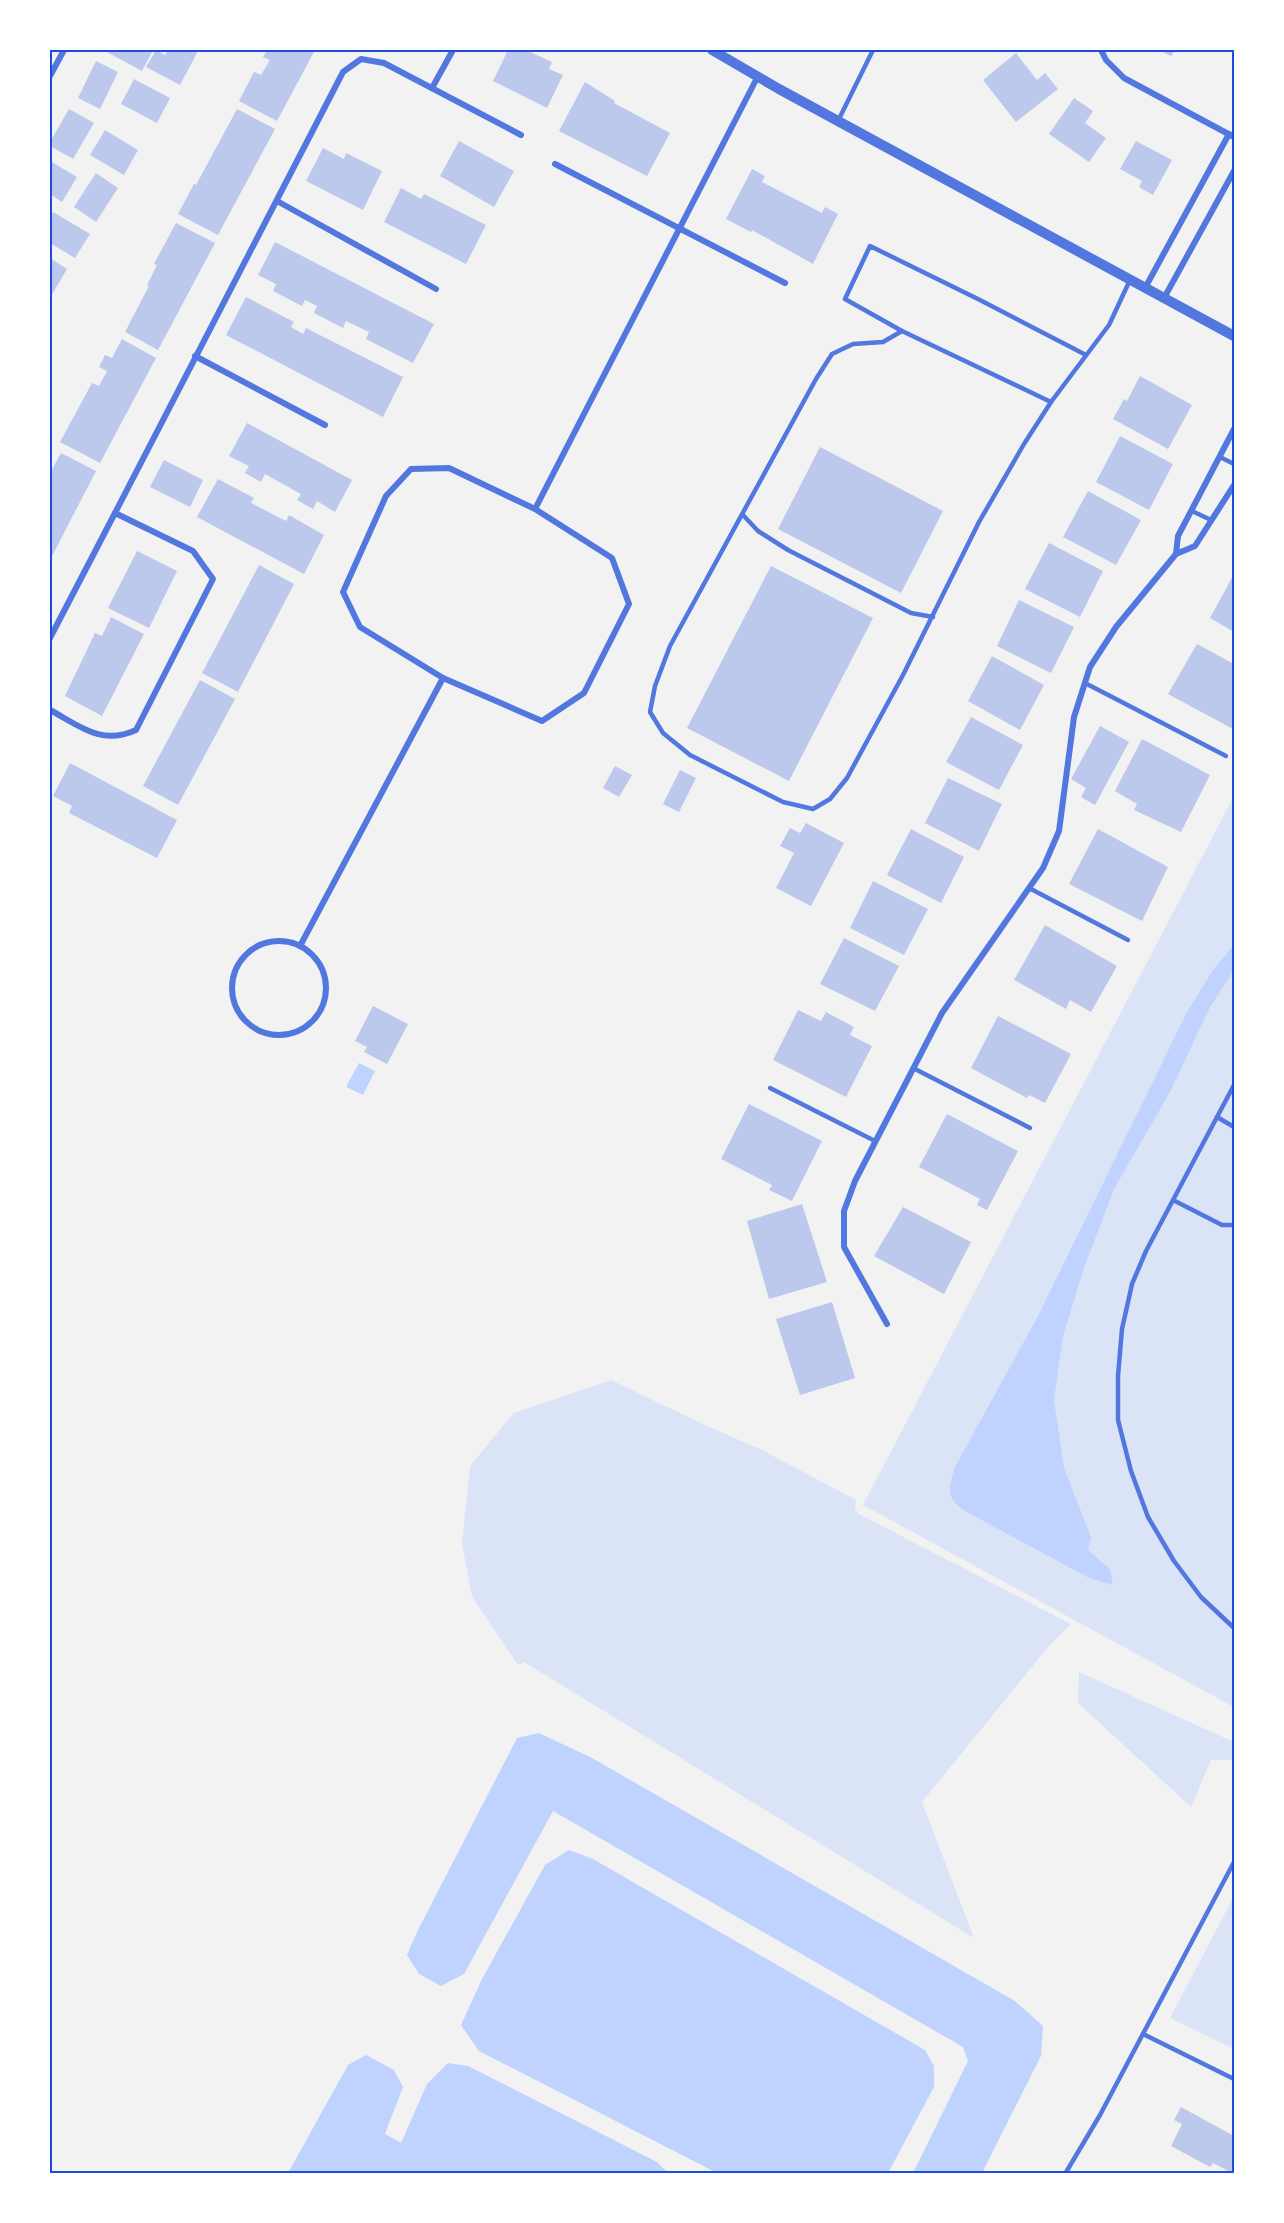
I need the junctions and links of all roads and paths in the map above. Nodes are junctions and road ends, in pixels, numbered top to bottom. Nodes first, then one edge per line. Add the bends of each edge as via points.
1 (64, 50) edge
2 (453, 50) edge
3 (712, 50) edge
4 (873, 50) edge
5 (1101, 50) edge
6 (50, 76) edge
7 (758, 76) junction
8 (432, 88) junction
9 (838, 121) junction
10 (521, 135) dead end
11 (1232, 135) edge
12 (555, 164) dead end
13 (1234, 171) edge
14 (277, 201) junction
15 (680, 228) junction
16 (1130, 280) junction
17 (785, 283) dead end
18 (1145, 288) junction
19 (436, 289) dead end
20 (1164, 298) junction
21 (902, 331) junction
22 (1234, 336) edge
23 (1086, 355) junction
24 (195, 356) junction
25 (1051, 402) junction
26 (325, 425) dead end
27 (1234, 429) edge
28 (1220, 457) junction
29 (1234, 464) edge
30 (1234, 485) edge
31 (535, 509) junction
32 (1192, 511) junction
33 (115, 513) junction
34 (743, 515) junction
35 (1210, 520) junction
36 (1176, 554) junction
37 (933, 617) junction
38 (50, 638) edge
39 (443, 678) junction
40 (1085, 683) junction
41 (50, 710) edge
42 (1226, 756) dead end
43 (1029, 888) junction
44 (1128, 940) dead end
45 (300, 946) junction
46 (913, 1068) junction
47 (1234, 1085) edge
48 (770, 1088) dead end
49 (1217, 1117) junction
50 (1234, 1127) edge
51 (1030, 1128) dead end
52 (875, 1141) junction
53 (1173, 1200) junction
54 (1234, 1225) edge
55 (887, 1324) dead end
56 (1234, 1628) edge
57 (1234, 1862) edge
58 (1143, 2034) junction
59 (1234, 2079) edge
60 (1065, 2174) edge

1 - 6 street
2 - 8 street
3 - 7 street
4 - 9 lane
5 - 11 street via 1124,78
7 - 9 street
7 - 15 street
8 - 10 street
8 - 14 street via 384,63 361,59 344,72
9 - 16 street
11 - 18 street
12 - 15 street
13 - 20 street
14 - 19 street
14 - 24 street
15 - 17 street
15 - 31 street
16 - 18 street
16 - 23 lane via 1109,325
18 - 20 street
20 - 22 street
21 - 23 lane via 846,299 870,246
21 - 25 lane
21 - 34 lane via 883,342 853,344 832,354
23 - 25 lane
24 - 26 street
24 - 33 street
25 - 37 lane via 979,522
27 - 28 street
28 - 29 lane
28 - 32 street
30 - 35 street
31 - 39 street via 612,558 629,604 584,693 542,721
31 - 39 street via 449,468 411,469 386,496 343,592 360,627
32 - 35 lane
32 - 36 street via 1178,536
33 - 38 street
33 - 41 street via 193,551 213,579 136,730 122,737 100,737
34 - 37 lane via 758,531 788,550 911,613
34 - 37 lane via 670,646 650,712 663,733 699,759 783,802 813,809 830,799 847,778
35 - 36 street via 1195,546
36 - 40 street via 1116,627 1090,667
39 - 45 street
40 - 42 lane
40 - 43 street via 1074,717 1059,831 1044,868
43 - 44 lane
43 - 46 street via 942,1013
45 - 45 street via 286,941 256,946 236,967 232,996 237,1011 259,1031 291,1034 306,1027 321,1008 326,985 322,969
46 - 51 lane
46 - 52 street
47 - 49 lane
48 - 52 lane
49 - 50 lane
49 - 53 lane
52 - 55 street via 844,1211 844,1247
53 - 54 lane via 1222,1225
53 - 56 lane via 1132,1284 1122,1329 1118,1420 1148,1517 1173,1561
57 - 58 lane
58 - 59 lane
58 - 60 lane

